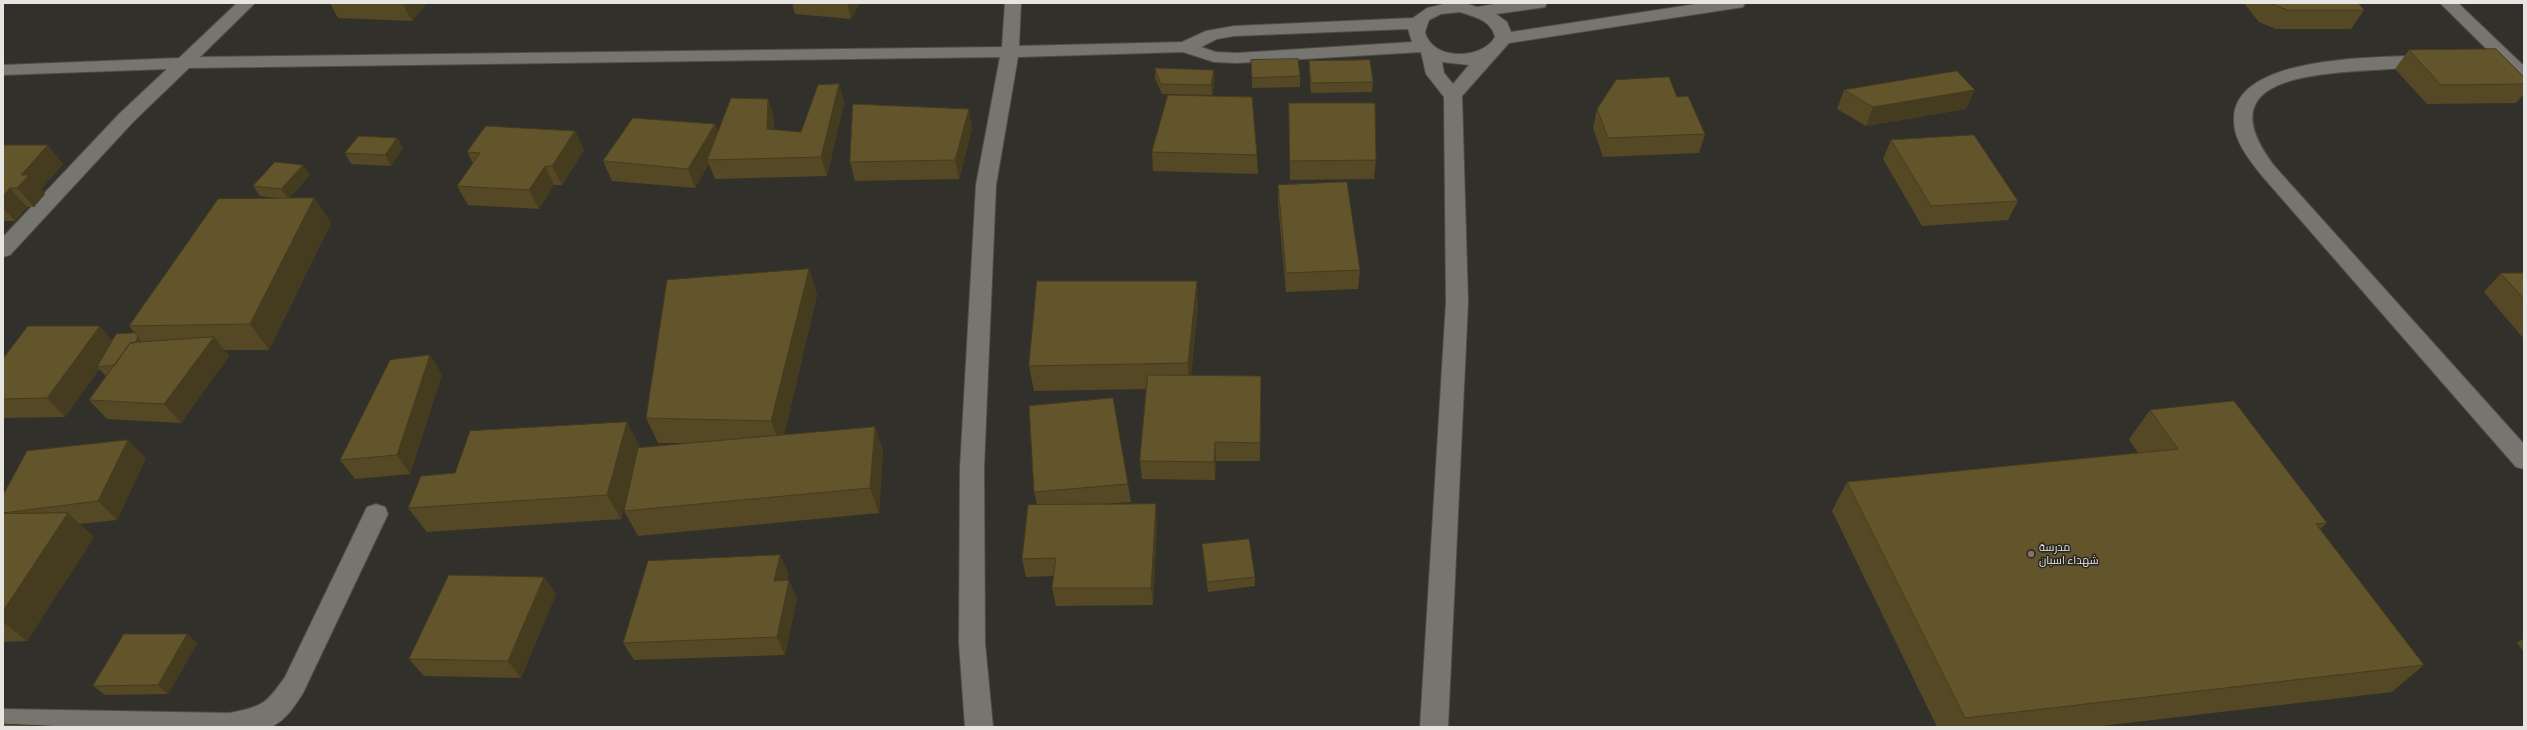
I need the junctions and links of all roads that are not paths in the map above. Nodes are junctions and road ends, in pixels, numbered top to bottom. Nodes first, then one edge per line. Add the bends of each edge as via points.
1 (247, 3) edge
2 (1013, 3) edge
3 (1538, 3) edge
4 (1737, 3) edge
5 (2448, 3) edge
6 (1480, 11) junction
7 (1418, 23) junction
8 (1505, 38) junction
9 (1185, 47) junction
10 (1427, 49) junction
11 (1010, 52) junction
12 (1490, 54) junction
13 (2502, 54) junction
14 (2479, 56) edge
15 (2447, 59) edge
16 (184, 63) junction
17 (3, 70) edge
18 (2524, 76) edge
19 (1453, 96) junction
20 (3, 250) edge
21 (2524, 460) edge
22 (376, 514) dead end
23 (3, 721) edge
24 (979, 727) edge
25 (1434, 727) edge

1 - 16 street
2 - 11 street
3 - 6 street
4 - 8 street
5 - 13 street
6 - 7 street via 1461,7 1443,8 1427,14
6 - 8 street via 1494,18 1503,27
7 - 9 street via 1234,31 1212,35
7 - 10 street via 1416,35
8 - 12 street via 1500,47
9 - 10 street via 1214,57 1236,58
9 - 11 street
10 - 12 street via 1454,59 1479,58
10 - 19 street via 1435,74
11 - 16 street
11 - 24 street via 986,185 972,468 972,643
12 - 19 street
13 - 14 street
13 - 18 street
15 - 21 street via 2300,72 2274,80 2255,91 2245,108 2243,127 2252,149 2270,173
16 - 17 street
16 - 20 street via 126,118
19 - 25 street via 1457,302
22 - 23 street via 294,685 279,708 263,719 229,725

